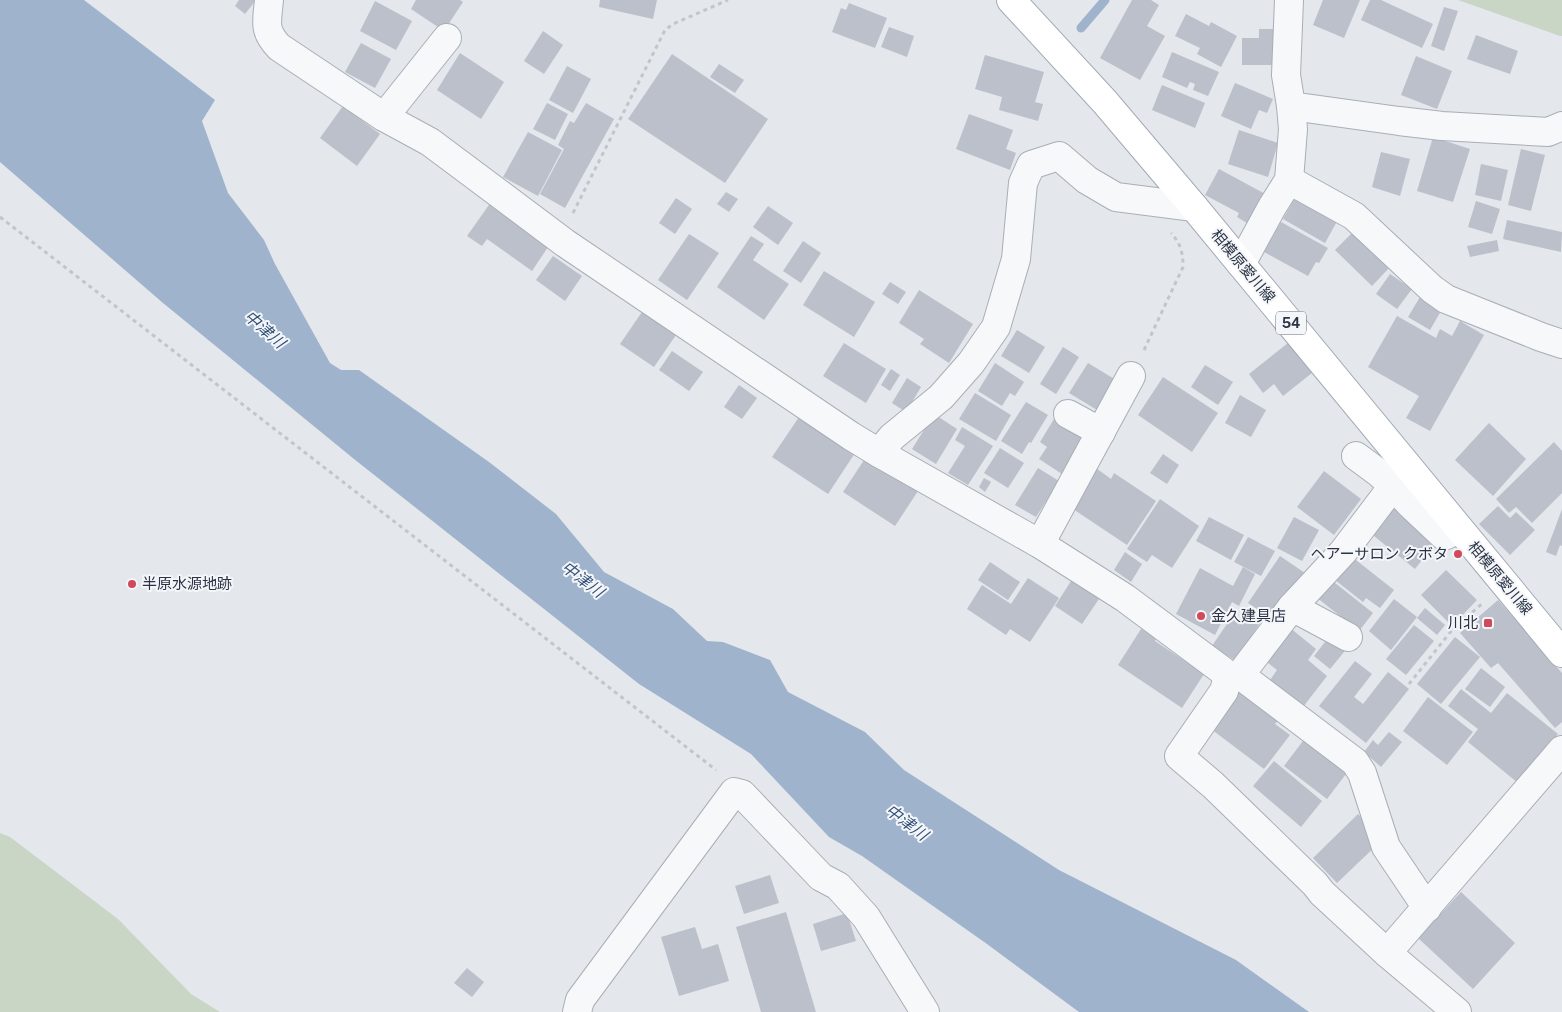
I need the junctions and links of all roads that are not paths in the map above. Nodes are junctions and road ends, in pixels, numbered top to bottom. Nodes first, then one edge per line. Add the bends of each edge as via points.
1 (269, 0) edge
2 (1011, 0) edge
3 (1289, 0) edge
4 (447, 38) dead end
5 (1291, 106) junction
6 (384, 117) junction
7 (1562, 126) edge
8 (1289, 180) junction
9 (1194, 207) junction
10 (1241, 264) junction
11 (1562, 344) edge
12 (1132, 376) road end
13 (1068, 414) dead end
14 (1101, 432) junction
15 (880, 453) junction
16 (1356, 456) dead end
17 (1393, 486) junction
18 (1459, 529) junction
19 (1040, 544) junction
20 (1292, 607) junction
21 (1348, 638) dead end
22 (1562, 653) edge
23 (1233, 677) junction
24 (1562, 750) edge
25 (1427, 908) junction
26 (1387, 953) junction
27 (577, 1012) edge
28 (926, 1012) edge
29 (1457, 1012) edge

1 - 6 street via 267,28 270,38
2 - 9 main road, 相模原愛川線 / 54 via 1105,102
3 - 5 street via 1286,75
4 - 6 street
5 - 7 street via 1442,126 1548,132
5 - 8 street via 1293,129
6 - 15 street via 430,142 565,243
8 - 10 street
8 - 11 street via 1354,216 1432,289 1446,298
9 - 10 main road, 相模原愛川線 / 54
9 - 15 street via 1116,197 1087,180 1059,156 1031,165 1023,183 1016,259 996,326 942,397 892,437
10 - 18 main road, 相模原愛川線 / 54
12 - 14 street
13 - 14 street
14 - 19 street
15 - 19 street
16 - 17 street
17 - 18 street via 1444,536
17 - 20 street via 1343,552
18 - 22 main road, 相模原愛川線 / 54
19 - 23 street via 1124,598
20 - 21 street
20 - 23 street
23 - 25 street via 1355,762 1362,773 1386,847
23 - 26 street via 1179,756
24 - 25 street
25 - 26 street
26 - 29 street
27 - 28 street via 580,1000 734,792 742,794 821,877 838,886 866,917

